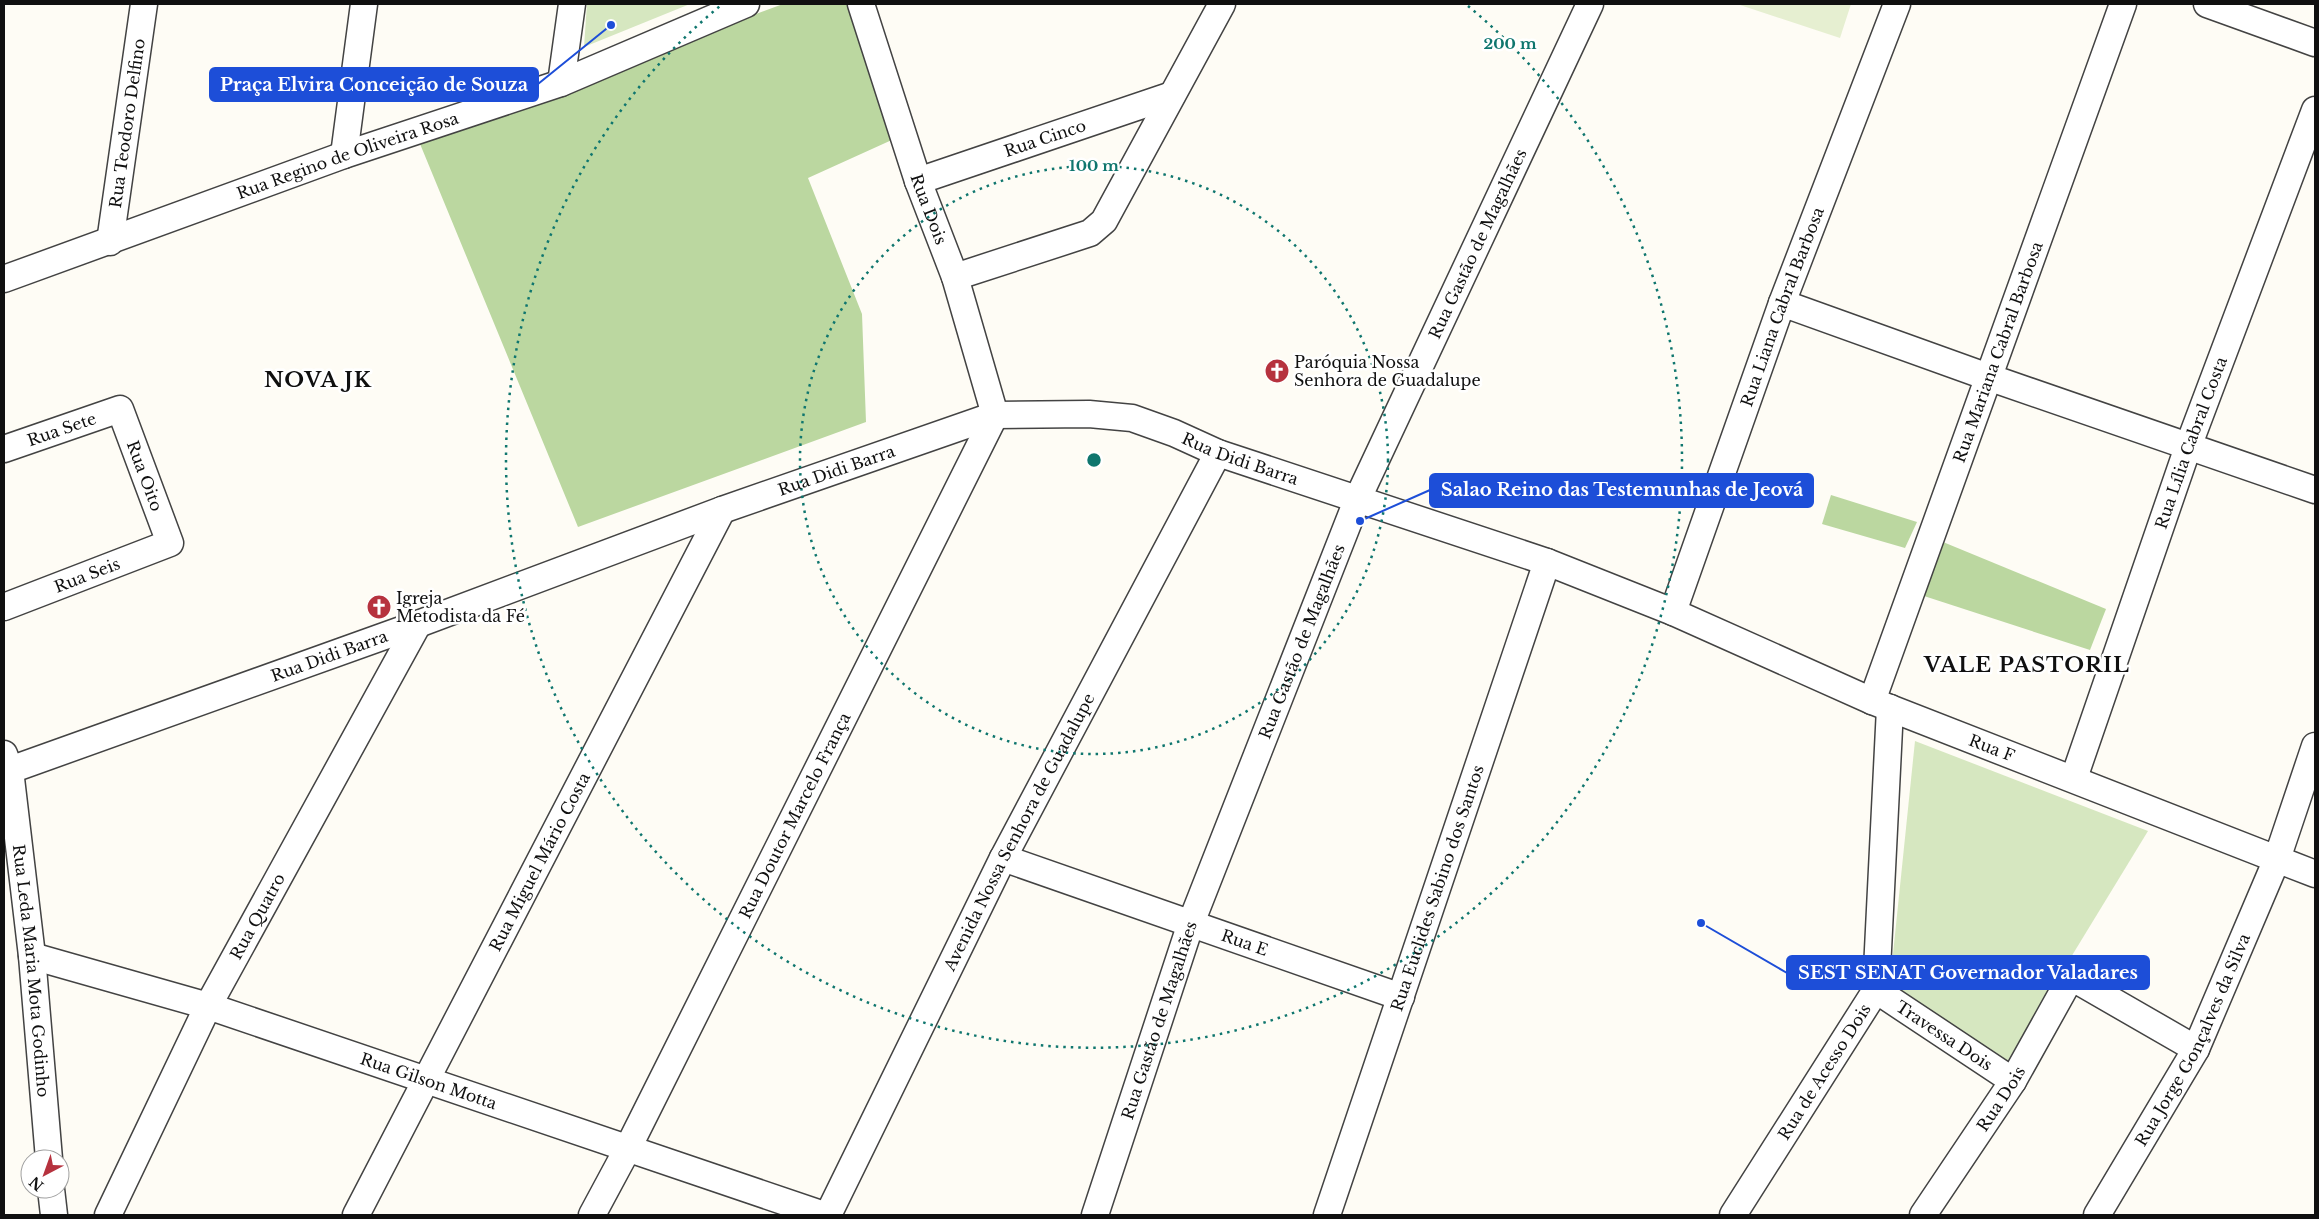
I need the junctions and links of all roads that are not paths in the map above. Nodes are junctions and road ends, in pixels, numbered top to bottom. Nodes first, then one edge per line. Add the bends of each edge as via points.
1 (144, 4) edge
2 (364, 4) edge
3 (572, 4) edge
4 (746, 4) edge
5 (861, 4) edge
6 (1222, 4) edge
7 (1590, 4) edge
8 (1897, 4) edge
9 (2123, 4) edge
10 (2207, 4) edge
11 (2315, 43) edge
12 (561, 83) junction
13 (1172, 95) junction
14 (2315, 110) edge
15 (344, 155) junction
16 (918, 181) junction
17 (110, 242) junction
18 (955, 278) junction
19 (4, 279) edge
20 (1782, 303) junction
21 (1988, 377) junction
22 (120, 409) joint
23 (995, 415) junction
24 (2188, 447) junction
25 (4, 449) edge
26 (1218, 453) junction
27 (2315, 490) edge
28 (1358, 498) junction
29 (722, 510) junction
30 (170, 542) joint
31 (1547, 562) junction
32 (4, 607) edge
33 (1673, 612) junction
34 (418, 624) junction
35 (1881, 704) junction
36 (2315, 746) edge
37 (7, 762) edge
38 (2074, 778) junction
39 (1003, 858) junction
40 (2277, 859) junction
41 (2315, 874) edge
42 (1191, 923) junction
43 (32, 956) junction
44 (1876, 990) junction
45 (1401, 997) junction
46 (208, 1006) junction
47 (2196, 1050) junction
48 (427, 1079) junction
49 (2013, 1080) junction
50 (628, 1148) junction
51 (48, 1149) edge
52 (52, 1199) edge
53 (54, 1215) edge
54 (108, 1215) edge
55 (356, 1215) edge
56 (592, 1215) edge
57 (826, 1215) edge
58 (1096, 1215) edge
59 (1327, 1215) edge
60 (1733, 1215) edge
61 (1923, 1215) edge
62 (2097, 1215) edge

1 - 17 street, Rua Teodoro Delfino
2 - 15 street
3 - 12 street
4 - 12 street, Rua Regino de Oliveira Rosa
5 - 16 street, Rua Dois
6 - 13 street
7 - 28 street, Rua Gastão de Magalhães
8 - 20 street, Rua Liana Cabral Barbosa
9 - 21 street, Rua Mariana Cabral Barbosa
10 - 11 street
12 - 15 street, Rua Regino de Oliveira Rosa
13 - 16 street, Rua Cinco
13 - 18 street via 1104,221 1090,233
14 - 24 street, Rua Lília Cabral Costa
15 - 17 street, Rua Regino de Oliveira Rosa
16 - 18 street, Rua Dois
17 - 19 street, Rua Regino de Oliveira Rosa
18 - 23 street, Rua Dois
20 - 21 street
20 - 33 street, Rua Liana Cabral Barbosa
21 - 24 street
21 - 35 street, Rua Mariana Cabral Barbosa
22 - 25 street, Rua Sete
22 - 30 street, Rua Oito
23 - 26 street, Rua Didi Barra via 1089,414 1132,418
23 - 29 street, Rua Didi Barra
23 - 50 street, Rua Doutor Marcelo França
24 - 27 street
24 - 38 street, Rua Lília Cabral Costa
26 - 28 street, Rua Didi Barra
26 - 39 street, Avenida Nossa Senhora de Guadalupe
28 - 31 street, Rua Didi Barra
28 - 42 street, Rua Gastão de Magalhães
29 - 34 street, Rua Didi Barra
29 - 48 street, Rua Miguel Mário Costa
30 - 32 street, Rua Seis
31 - 33 street, Rua Didi Barra
31 - 45 street, Rua Euclides Sabino dos Santos
33 - 35 street, Rua F
34 - 37 street, Rua Didi Barra
34 - 46 street, Rua Quatro
35 - 38 street, Rua F
35 - 44 street, Rua de Acesso Dois
36 - 40 street, Rua Jorge Gonçalves da Silva
37 - 43 street, Rua Leda Maria Mota Godinho
38 - 40 street, Rua F
39 - 42 street, Rua E
39 - 57 street, Avenida Nossa Senhora de Guadalupe
40 - 41 street, Rua F
40 - 47 street, Rua Jorge Gonçalves da Silva
42 - 45 street, Rua E
42 - 58 street, Rua Gastão de Magalhães
43 - 46 street, Rua Gilson Motta
43 - 51 street, Rua Leda Maria Mota Godinho
44 - 49 street, Travessa Dois
44 - 60 street, Rua de Acesso Dois
45 - 59 street, Rua Euclides Sabino dos Santos
46 - 48 street, Rua Gilson Motta
46 - 54 street, Rua Quatro
47 - 49 street, Rua Dois via 2072,977
47 - 62 street, Rua Jorge Gonçalves da Silva
48 - 50 street, Rua Gilson Motta
48 - 55 street, Rua Miguel Mário Costa
49 - 61 street, Rua Dois
50 - 56 street, Rua Doutor Marcelo França
50 - 57 street, Rua Gilson Motta
52 - 53 street

